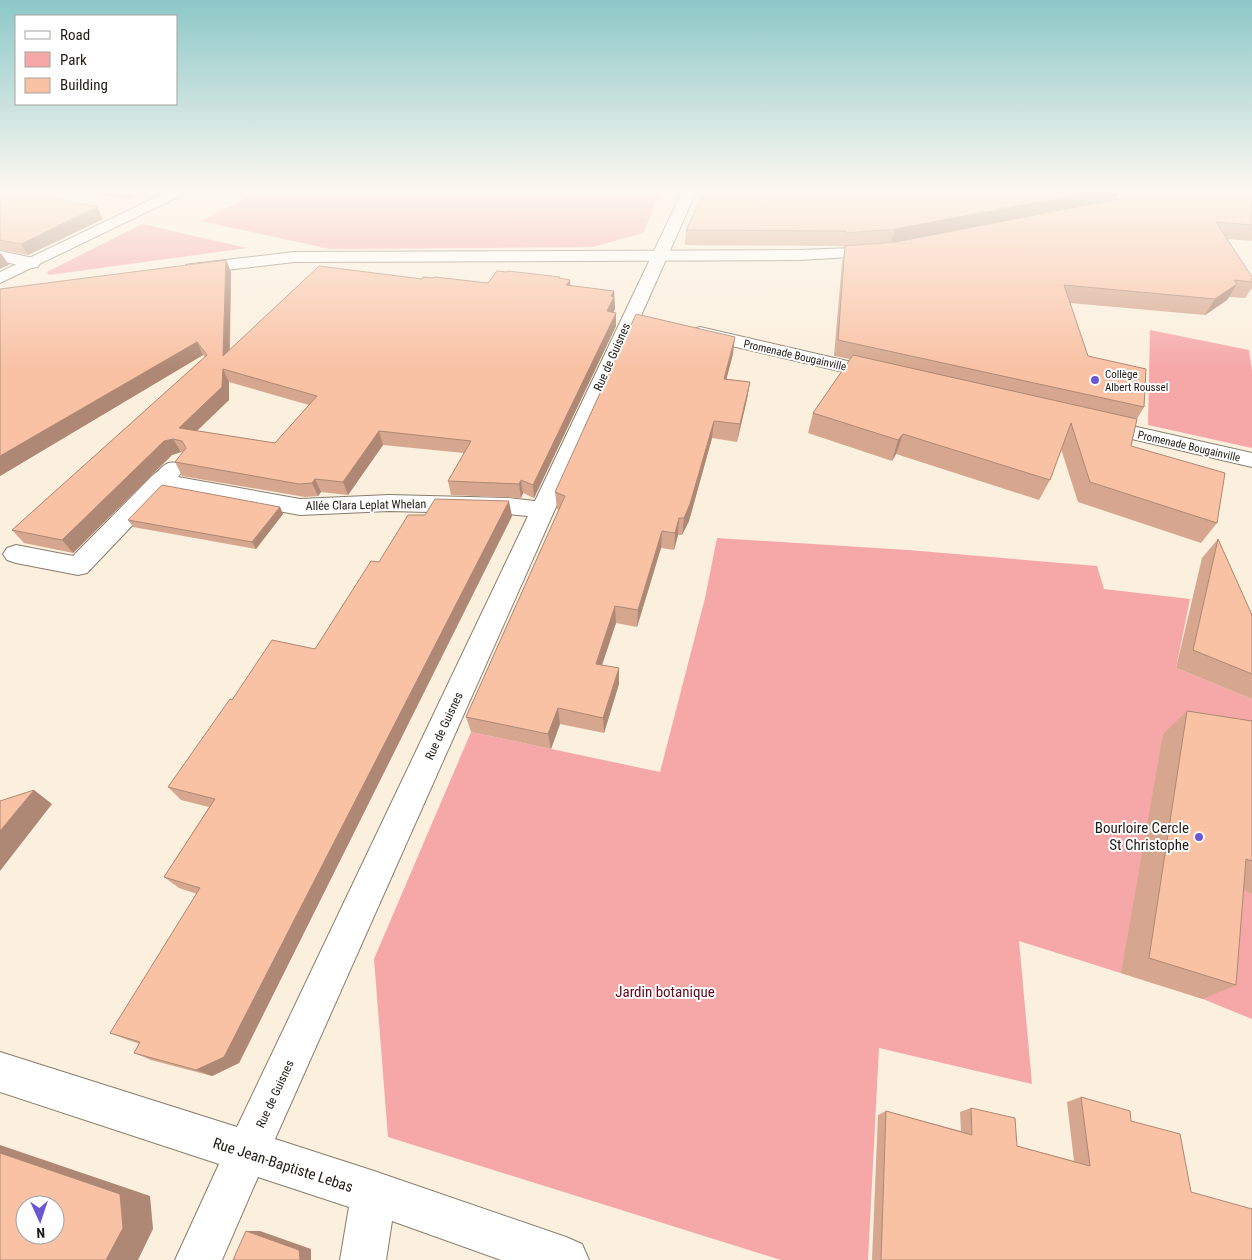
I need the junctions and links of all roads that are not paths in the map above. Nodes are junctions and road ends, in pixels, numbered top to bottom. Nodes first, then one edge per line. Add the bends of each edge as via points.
1 (55, 251) edge
2 (661, 251) edge
3 (888, 251) edge
4 (659, 255) junction
5 (0, 256) edge
6 (32, 262) junction
7 (176, 271) edge
8 (3, 285) edge
9 (678, 328) edge
10 (902, 380) edge
11 (1077, 420) edge
12 (180, 460) edge
13 (1252, 460) edge
14 (160, 481) junction
15 (543, 510) junction
16 (16, 554) dead end
17 (0, 1072) edge
18 (248, 1153) junction
19 (374, 1194) junction
20 (198, 1260) edge
21 (363, 1260) edge
22 (566, 1260) edge

1 - 6 street
2 - 4 street, Rue de Guisnes
3 - 4 street via 859,255
4 - 7 street via 294,257
4 - 15 street, Rue de Guisnes via 640,320
5 - 6 street
6 - 8 street
9 - 10 street, Promenade Bougainville
11 - 13 street, Promenade Bougainville
12 - 14 street
14 - 15 street, Allée Clara Leplat Whelan via 300,506 408,504
14 - 16 street via 78,566
15 - 18 street, Rue de Guisnes
17 - 18 street, Rue Jean-Baptiste Lebas
18 - 19 street, Rue Jean-Baptiste Lebas
18 - 20 street, Rue de Guisnes
19 - 21 street
19 - 22 street, Rue Jean-Baptiste Lebas

